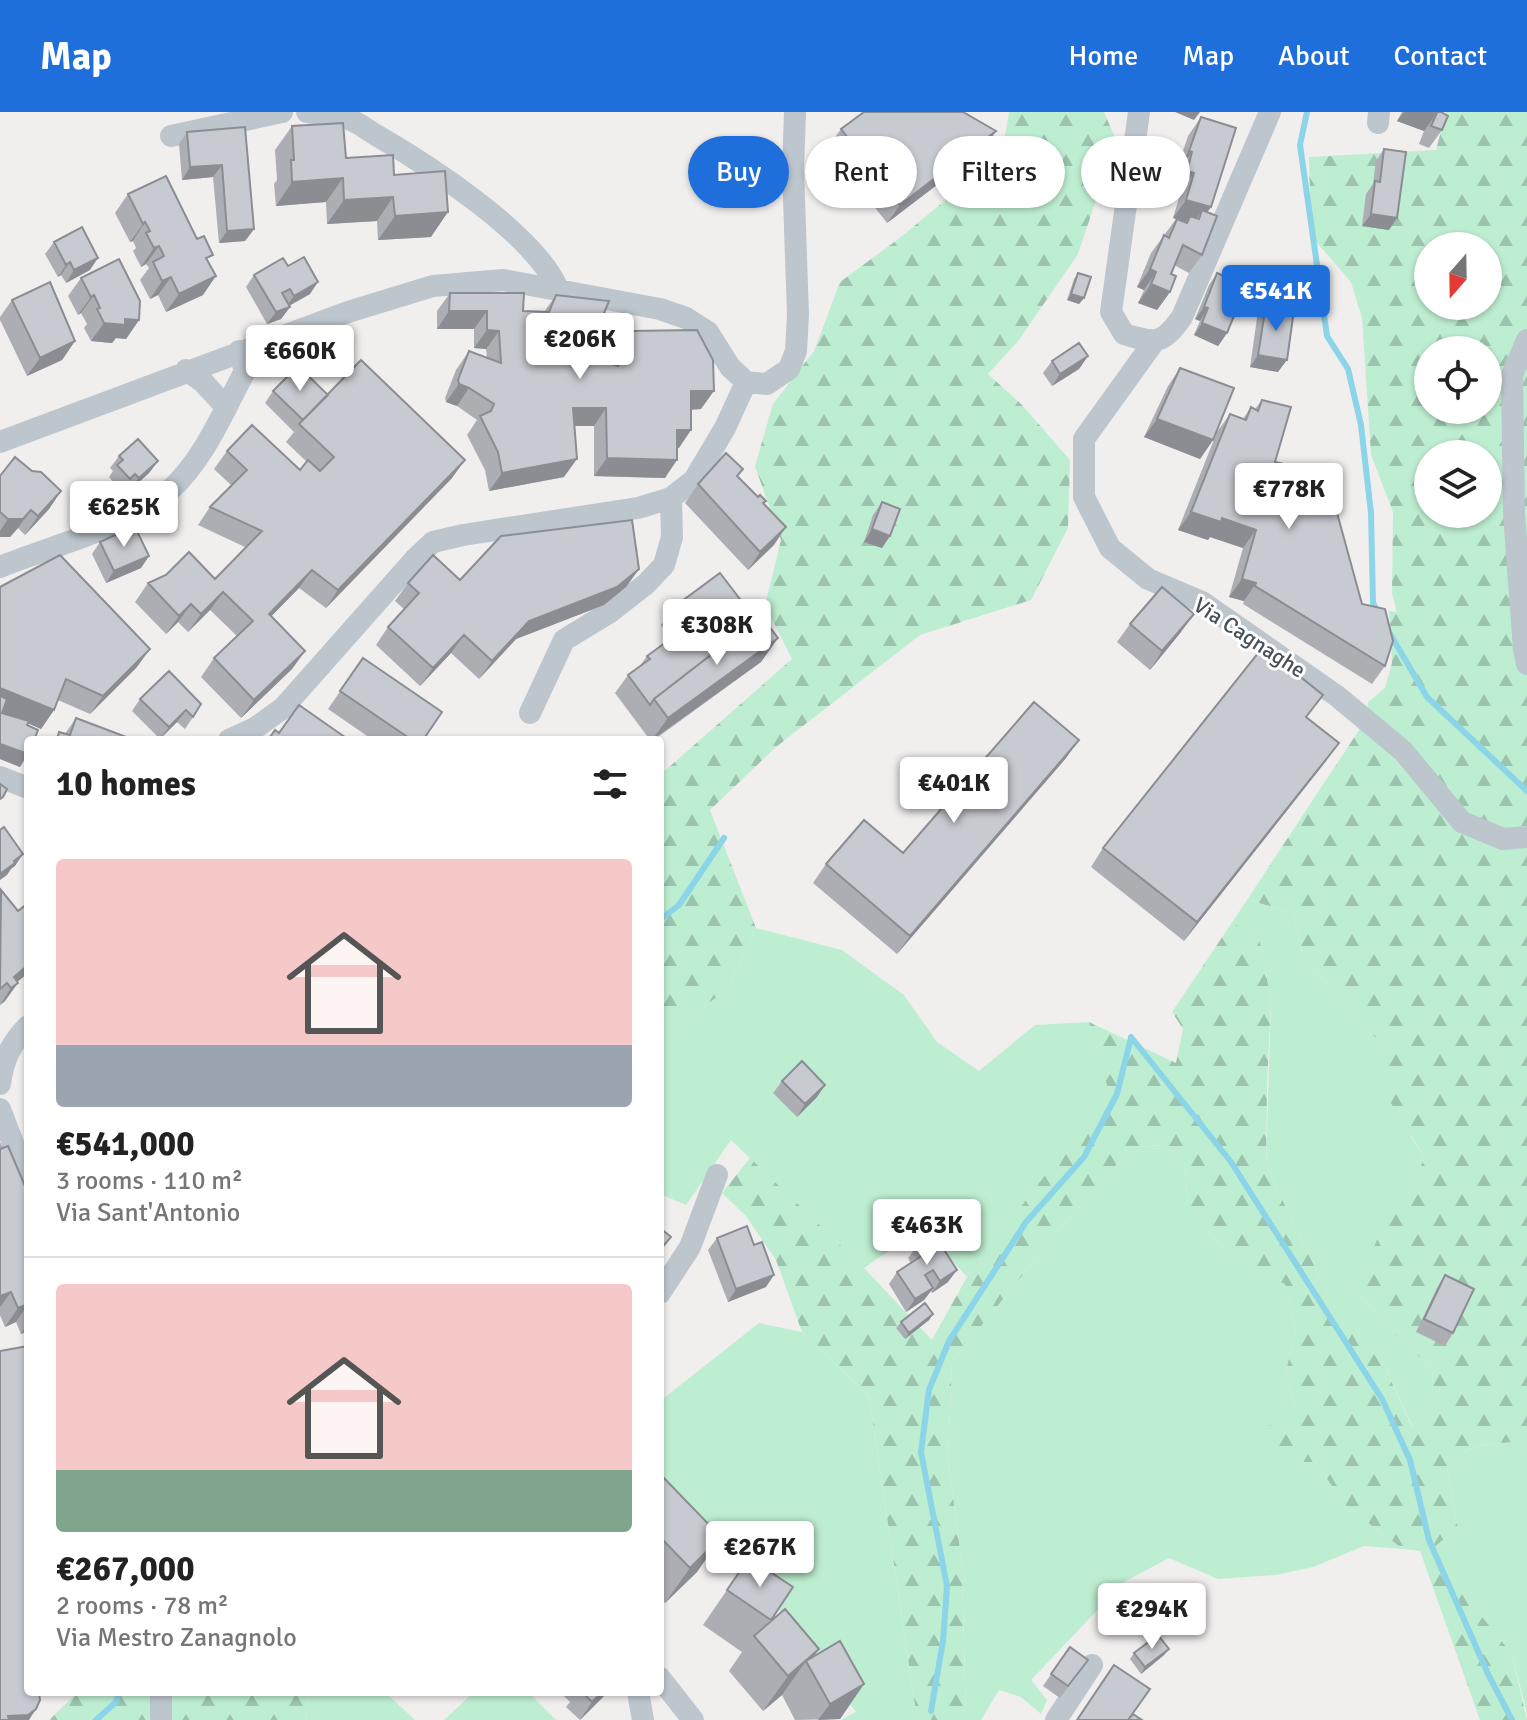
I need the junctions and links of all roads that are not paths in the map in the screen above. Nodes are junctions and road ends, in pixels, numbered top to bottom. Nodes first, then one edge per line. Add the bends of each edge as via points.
1 (282, 112) edge
2 (307, 112) edge
3 (795, 112) edge
4 (1139, 112) edge
5 (1270, 112) edge
6 (171, 136) dead end
7 (558, 289) junction
8 (1527, 340) edge
9 (1153, 343) junction
10 (239, 351) junction
11 (186, 370) junction
12 (746, 382) junction
13 (226, 407) junction
14 (0, 442) edge
15 (671, 498) junction
16 (0, 567) edge
17 (1527, 664) edge
18 (530, 713) dead end
19 (238, 736) edge
20 (0, 777) edge
21 (24, 786) edge
22 (1527, 837) edge
23 (24, 1030) edge
24 (0, 1084) edge
25 (0, 1109) edge
26 (24, 1172) edge
27 (717, 1175) dead end
28 (664, 1287) edge
29 (1092, 1665) dead end
30 (664, 1683) edge
31 (161, 1696) edge
32 (639, 1696) edge
33 (161, 1720) edge
34 (643, 1720) edge
35 (693, 1720) edge
36 (1056, 1720) edge

1 - 6 street
2 - 7 street via 345,117 463,191 530,249 550,270
3 - 12 street via 796,351 789,369 767,384
4 - 9 street via 1111,312 1124,334
5 - 9 street, Via Cagnaghe via 1182,317 1169,336
7 - 10 street via 503,280 433,286
7 - 12 street via 686,318 708,332
8 - 17 street via 1512,375 1514,514
9 - 22 street, Via Cagnaghe via 1084,439 1084,497 1110,548 1148,579 1202,602 1337,696 1403,751 1462,822 1503,839
10 - 11 street
10 - 13 street via 245,371
11 - 13 street
11 - 14 street
12 - 15 street via 694,480
13 - 16 street via 199,455 169,491 133,515
15 - 18 street via 672,537 664,565 610,612 564,640
15 - 19 street via 433,542 283,708
20 - 21 street
23 - 24 street via 12,1042
25 - 26 street
27 - 28 street via 690,1247
29 - 36 street
30 - 35 street
31 - 33 street
32 - 34 street

